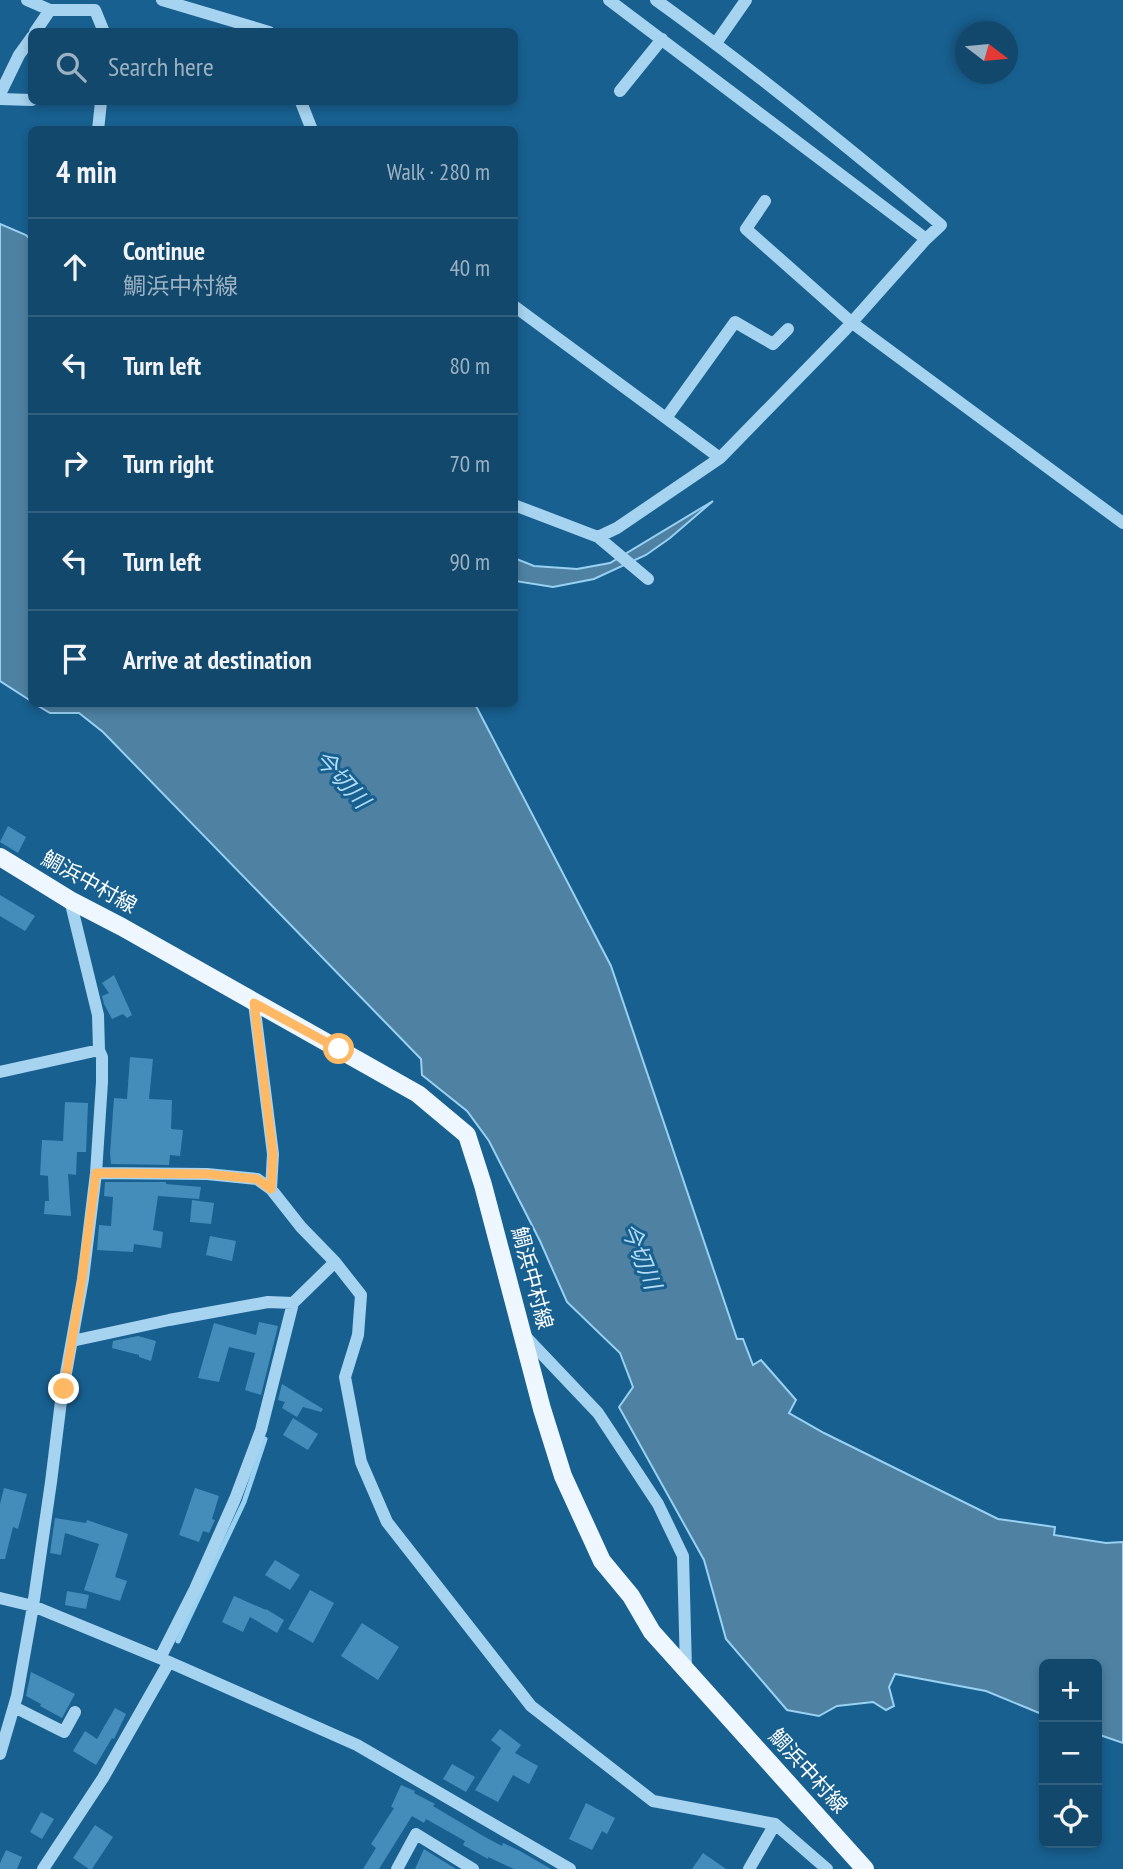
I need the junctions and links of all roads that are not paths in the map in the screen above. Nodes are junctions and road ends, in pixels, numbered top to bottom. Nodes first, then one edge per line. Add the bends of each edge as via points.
1 (27, 0) edge
2 (162, 0) edge
3 (609, 0) edge
4 (656, 0) edge
5 (746, 0) edge
6 (98, 5) edge
7 (50, 10) junction
8 (38, 28) edge
9 (103, 28) edge
10 (256, 28) edge
11 (662, 39) junction
12 (28, 43) edge
13 (716, 43) junction
14 (620, 91) dead end
15 (0, 96) edge
16 (28, 100) edge
17 (101, 105) edge
18 (302, 105) edge
19 (98, 126) edge
20 (311, 126) edge
21 (765, 201) dead end
22 (926, 239) junction
23 (518, 309) edge
24 (852, 322) junction
25 (788, 329) dead end
26 (666, 418) junction
27 (720, 458) junction
28 (518, 507) edge
29 (1123, 523) edge
30 (598, 537) junction
31 (648, 579) dead end
32 (0, 857) edge
33 (70, 900) junction
34 (254, 1003) junction
35 (99, 1050) junction
36 (0, 1072) edge
37 (96, 1173) junction
38 (271, 1189) junction
39 (335, 1262) junction
40 (293, 1303) junction
41 (523, 1334) junction
42 (72, 1341) junction
43 (0, 1598) edge
44 (33, 1606) junction
45 (164, 1660) junction
46 (686, 1669) junction
47 (14, 1707) junction
48 (75, 1712) dead end
49 (0, 1754) edge
50 (775, 1824) junction
51 (819, 1867) edge
52 (43, 1869) edge
53 (397, 1869) edge
54 (474, 1869) edge
55 (570, 1869) edge
56 (749, 1869) edge
57 (865, 1869) edge

1 - 7 street
2 - 10 street
3 - 11 street
4 - 13 street
5 - 13 street
6 - 7 street
6 - 9 street
7 - 8 street
11 - 14 street
11 - 22 street
12 - 15 street
13 - 22 street via 941,225
15 - 16 street
17 - 19 street
18 - 20 street
21 - 24 street via 746,229
22 - 24 street
23 - 26 street
24 - 27 street
24 - 29 street
25 - 26 street via 773,344 735,322
26 - 27 street
27 - 30 street
28 - 30 street
30 - 31 street
32 - 33 main road, 鯛浜中村線
33 - 34 main road, 鯛浜中村線
33 - 35 street via 98,1015
34 - 38 street via 273,1154
34 - 41 main road, 鯛浜中村線 via 418,1094 467,1135
35 - 36 street
35 - 37 street via 102,1082
37 - 38 street via 207,1174 257,1179
37 - 42 street
38 - 39 street
39 - 40 street
39 - 50 street via 361,1295 358,1335 345,1377 361,1462 387,1522 531,1706 653,1801
40 - 42 street via 255,1304
40 - 45 street via 261,1430
41 - 46 main road, 鯛浜中村線 via 563,1476 601,1561 631,1596 652,1632
41 - 46 street via 598,1413 658,1504 678,1545 683,1556
42 - 44 street
43 - 44 street
44 - 45 street
44 - 47 street
45 - 52 street via 103,1778
45 - 55 street via 357,1745
46 - 57 main road, 鯛浜中村線
47 - 48 street via 64,1732
47 - 49 street
50 - 51 street
50 - 56 street
53 - 54 street via 416,1834

